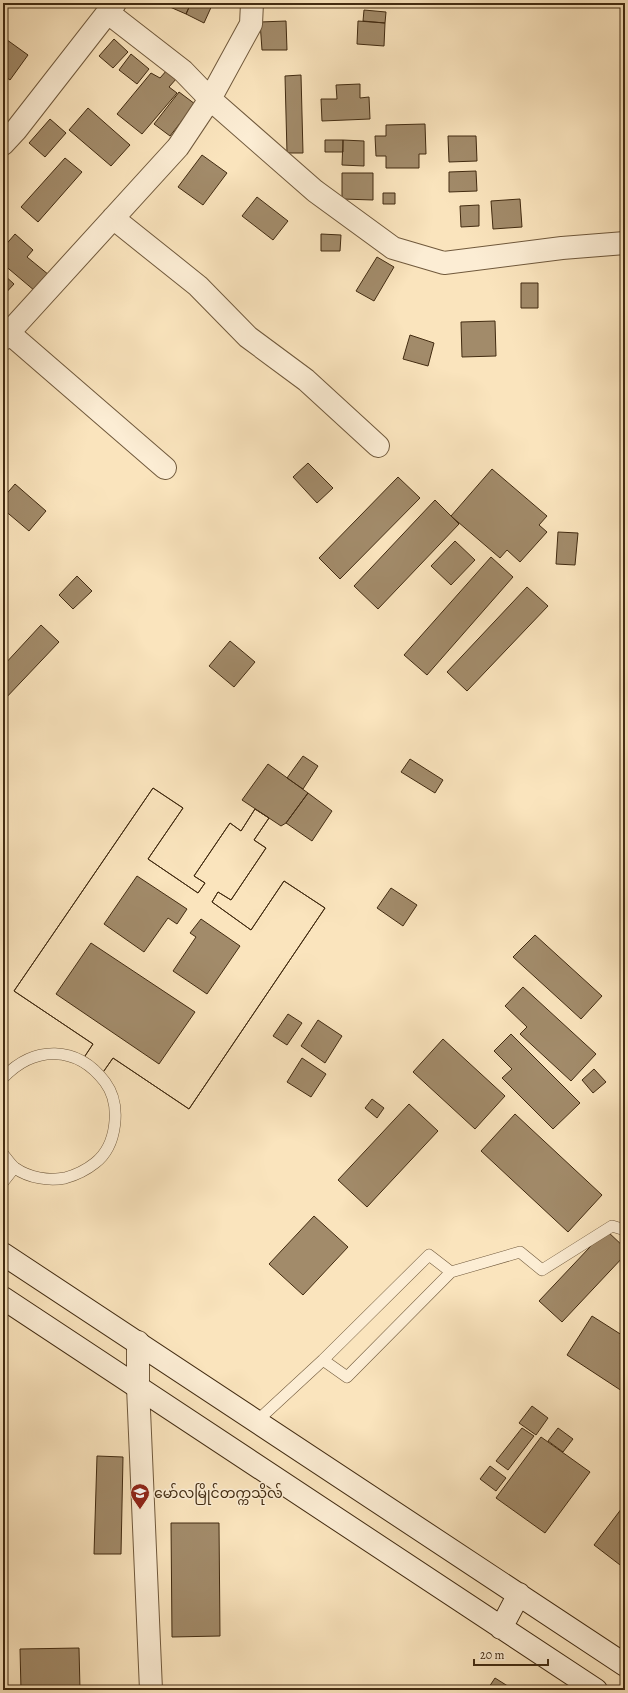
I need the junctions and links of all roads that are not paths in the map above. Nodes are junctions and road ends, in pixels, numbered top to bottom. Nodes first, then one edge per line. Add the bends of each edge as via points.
1 (252, 3) edge
2 (111, 8) edge
3 (210, 98) junction
4 (3, 144) edge
5 (113, 218) junction
6 (625, 243) edge
7 (6, 336) edge
8 (378, 446) dead end
9 (165, 468) dead end
10 (3, 1078) edge
11 (3, 1154) edge
12 (14, 1168) junction
13 (3, 1182) edge
14 (625, 1230) edge
15 (3, 1254) edge
16 (450, 1272) junction
17 (3, 1298) edge
18 (138, 1342) junction
19 (323, 1360) junction
20 (138, 1387) junction
21 (257, 1421) junction
22 (519, 1594) junction
23 (501, 1628) junction
24 (625, 1666) edge
25 (151, 1690) edge
26 (596, 1690) edge

1 - 3 street via 251,24
2 - 3 street
2 - 4 street
3 - 5 street via 178,147
3 - 6 street via 315,191 394,248 444,263
5 - 7 street
5 - 8 street via 198,286 248,338 306,380
7 - 9 street
10 - 12 lane via 27,1059 48,1054 70,1056 90,1066 106,1083 114,1104 115,1125 108,1146 96,1162 78,1174 56,1180 34,1177
11 - 12 lane
12 - 13 lane
14 - 16 lane via 612,1226 542,1270 520,1252
15 - 18 street
16 - 19 lane via 429,1256
16 - 19 lane via 347,1377
17 - 20 street
18 - 20 street
18 - 21 street
19 - 21 lane
20 - 23 street
20 - 25 street
21 - 22 street
22 - 23 street
22 - 24 street
23 - 26 street

